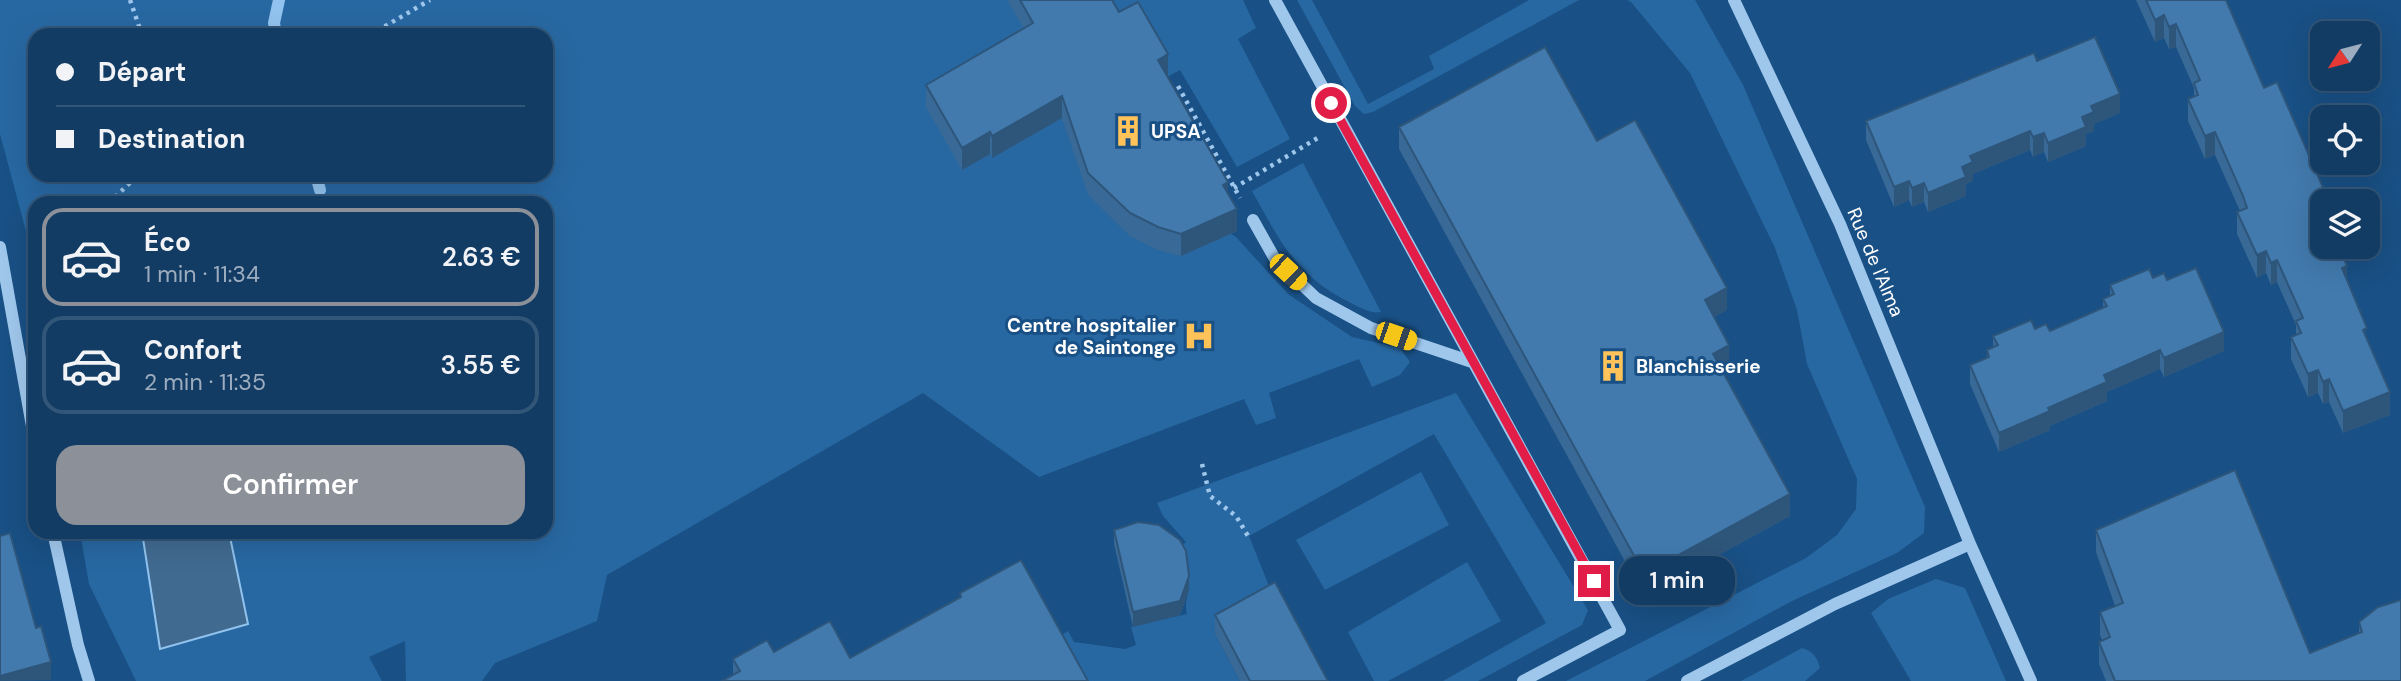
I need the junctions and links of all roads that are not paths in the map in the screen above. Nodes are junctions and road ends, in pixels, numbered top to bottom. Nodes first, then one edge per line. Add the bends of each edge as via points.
1 (1275, 0) edge
2 (1734, 0) edge
3 (1253, 220) road end
4 (0, 247) edge
5 (1472, 362) junction
6 (28, 404) edge
7 (55, 539) edge
8 (1970, 544) junction
9 (89, 681) edge
10 (1523, 681) edge
11 (1687, 681) edge
12 (2031, 681) edge

1 - 5 street
2 - 8 street, Rue de l'Alma via 1840,224
3 - 5 street via 1275,259 1316,298 1371,328
4 - 6 street
5 - 10 street via 1620,630
7 - 9 street
8 - 11 street via 1835,604
8 - 12 street, Rue de l'Alma

